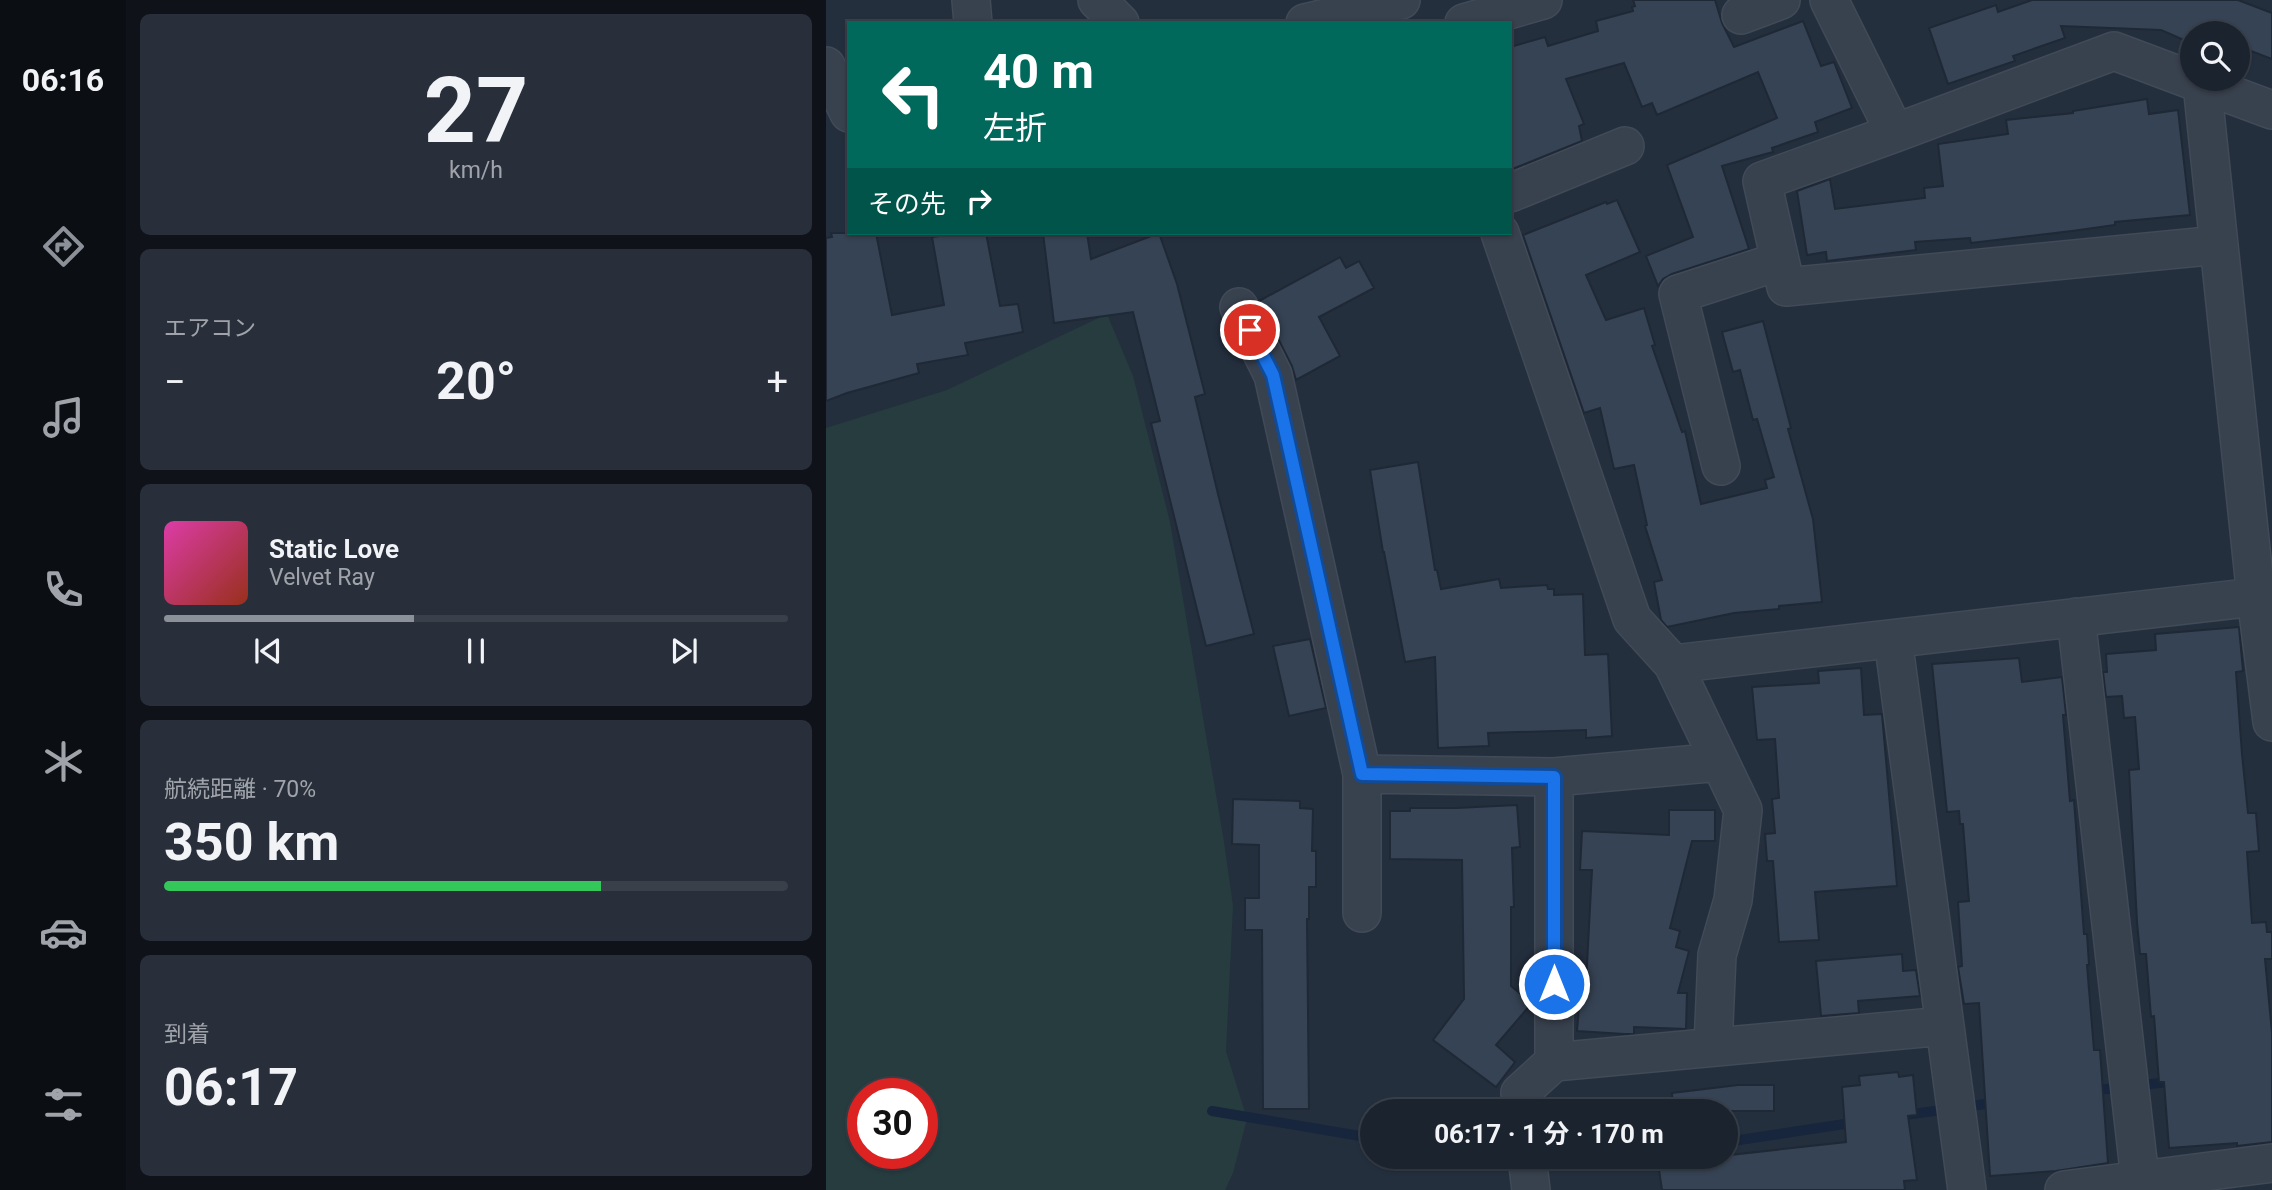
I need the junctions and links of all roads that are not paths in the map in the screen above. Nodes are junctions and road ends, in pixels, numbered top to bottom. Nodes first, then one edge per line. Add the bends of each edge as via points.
1 (971, 0) edge
2 (1097, 0) edge
3 (1403, 0) edge
4 (1543, 0) edge
5 (1781, 0) edge
6 (1829, 0) edge
7 (1741, 15) dead end
8 (973, 21) edge
9 (1118, 21) edge
10 (1314, 21) edge
11 (1410, 21) edge
12 (1471, 21) edge
13 (826, 65) edge
14 (2180, 76) edge
15 (2203, 91) edge
16 (2221, 91) edge
17 (847, 109) edge
18 (2272, 110) edge
19 (1895, 133) junction
20 (1625, 146) dead end
21 (1512, 192) edge
22 (1501, 235) edge
23 (2219, 245) junction
24 (1780, 261) junction
25 (1238, 307) dead end
26 (1721, 466) dead end
27 (2264, 596) edge
28 (2076, 617) junction
29 (1893, 639) junction
30 (1673, 664) junction
31 (2272, 722) edge
32 (1720, 762) junction
33 (1362, 774) junction
34 (1554, 777) junction
35 (1362, 913) dead end
36 (1945, 1026) junction
37 (1713, 1047) junction
38 (1554, 1062) junction
39 (1521, 1099) edge
40 (2272, 1163) edge
41 (1528, 1169) edge
42 (2140, 1179) junction
43 (1531, 1190) edge
44 (1967, 1190) edge
45 (2064, 1190) edge

1 - 8 street
2 - 9 street
3 - 10 street
3 - 11 street
4 - 12 street
5 - 7 street
6 - 19 street
13 - 17 street
14 - 19 street via 2114,51
15 - 23 street
16 - 18 street
19 - 24 street via 1762,181
20 - 21 street
22 - 30 street via 1632,620
23 - 24 street via 1786,288
23 - 27 street
24 - 26 street via 1678,294
25 - 33 street via 1273,375
27 - 28 street
27 - 31 street
28 - 29 street
28 - 42 street
29 - 30 street
29 - 36 street
30 - 32 street
32 - 34 street
32 - 37 street via 1743,810 1733,900 1717,955
33 - 34 street
33 - 35 street
34 - 38 street
36 - 37 street
36 - 44 street
37 - 38 street
38 - 39 street via 1520,1093
40 - 42 street
41 - 43 street
42 - 45 street

